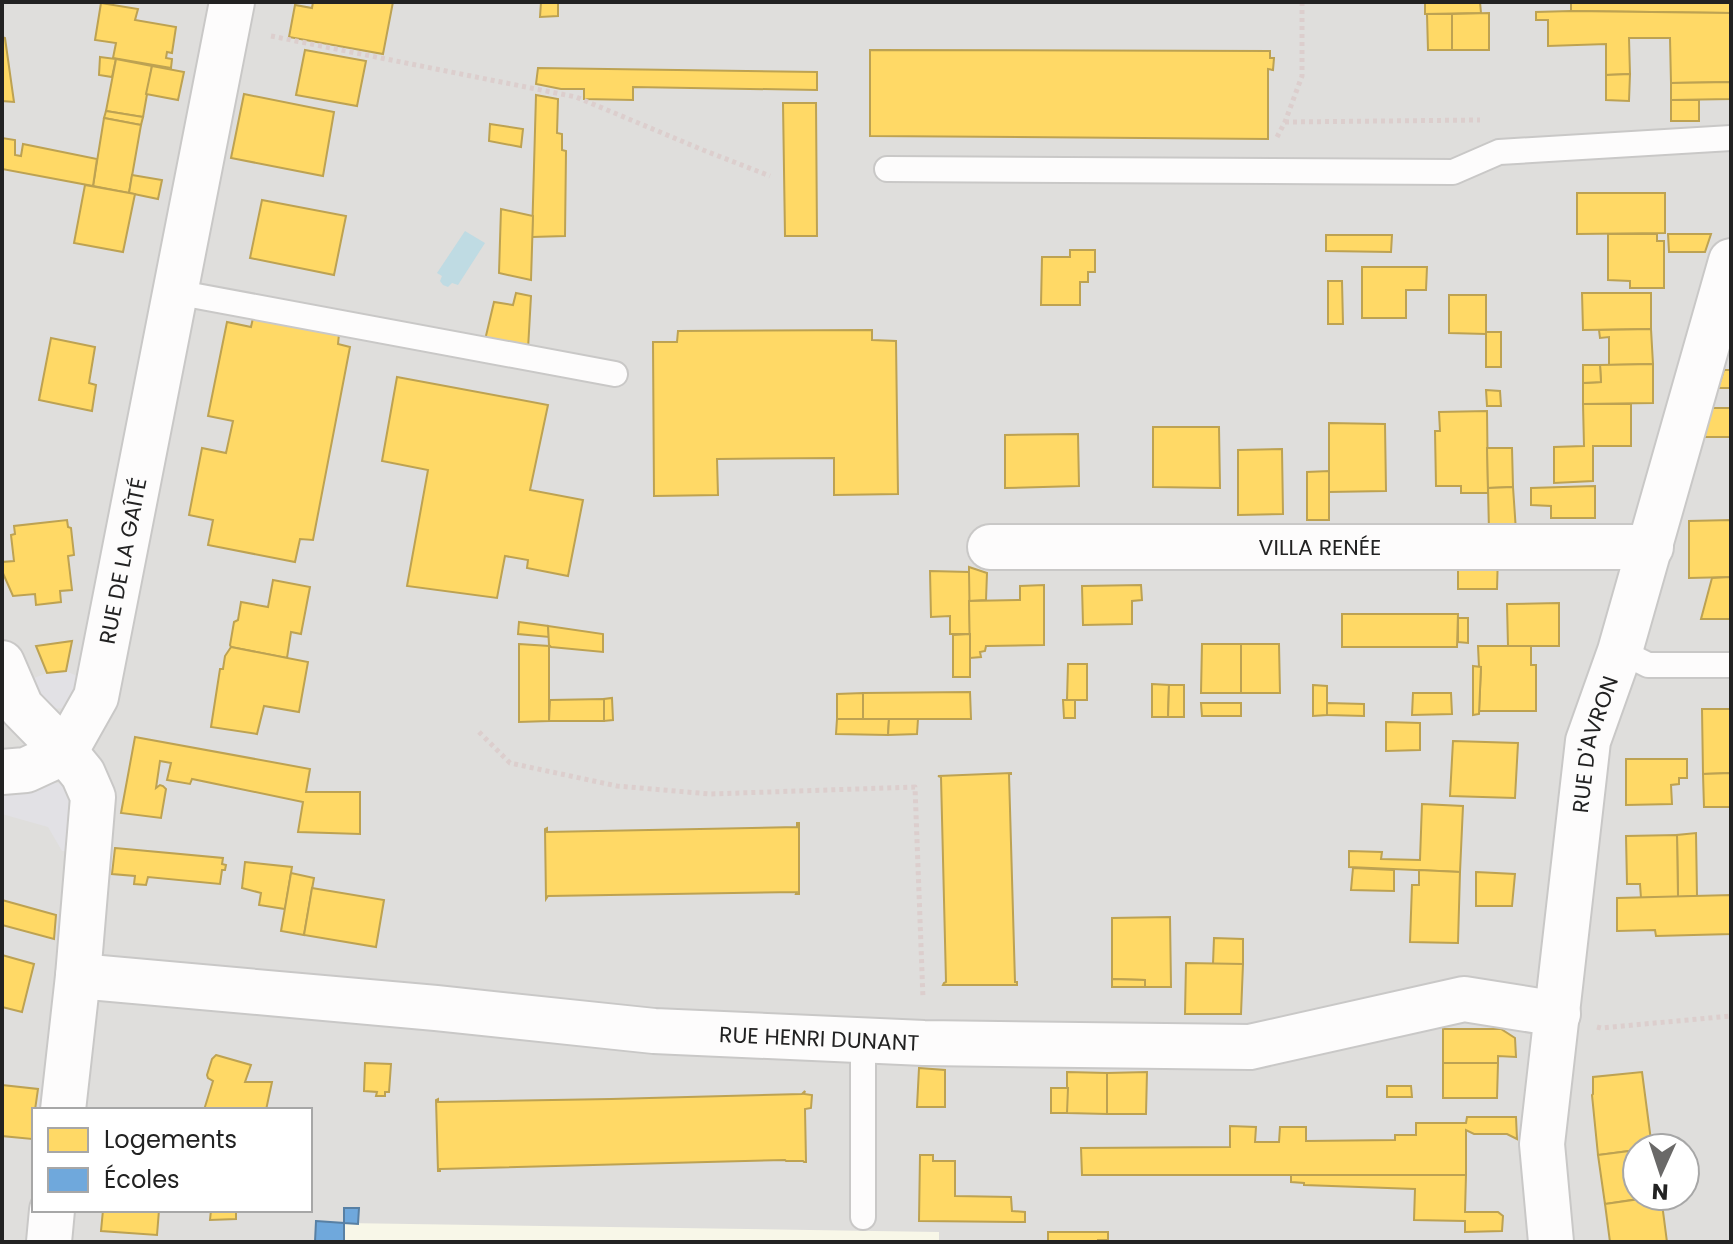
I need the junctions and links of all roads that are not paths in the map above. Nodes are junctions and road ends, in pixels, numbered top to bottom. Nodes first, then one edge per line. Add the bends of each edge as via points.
1 (229, 14) edge
2 (1731, 138) edge
3 (887, 169) dead end
4 (1731, 261) edge
5 (175, 292) junction
6 (615, 374) dead end
7 (990, 547) dead end
8 (1651, 547) junction
9 (1620, 651) junction
10 (2, 663) edge
11 (1731, 665) edge
12 (65, 752) junction
13 (2, 772) edge
14 (78, 976) junction
15 (1558, 1014) junction
16 (863, 1039) junction
17 (63, 1108) edge
18 (52, 1212) edge
19 (863, 1217) dead end
20 (49, 1242) edge
21 (1551, 1242) edge

1 - 5 street, RUE DE LA GAÎTÉ
2 - 3 lane via 1499,152 1453,172
4 - 8 street, RUE D'AVRON
5 - 6 lane
5 - 12 street, RUE DE LA GAÎTÉ via 96,697
7 - 8 street, VILLA RENÉE
8 - 9 street, RUE D'AVRON
9 - 11 lane via 1648,665
9 - 15 street, RUE D'AVRON via 1588,741
10 - 12 street via 21,707
12 - 13 street via 26,770
12 - 14 street via 93,797
14 - 16 street, RUE HENRI DUNANT via 654,1031
14 - 17 street
15 - 16 street, RUE HENRI DUNANT via 1464,999 1250,1047
15 - 21 street, RUE D'AVRON via 1542,1144
16 - 19 lane
18 - 20 street

